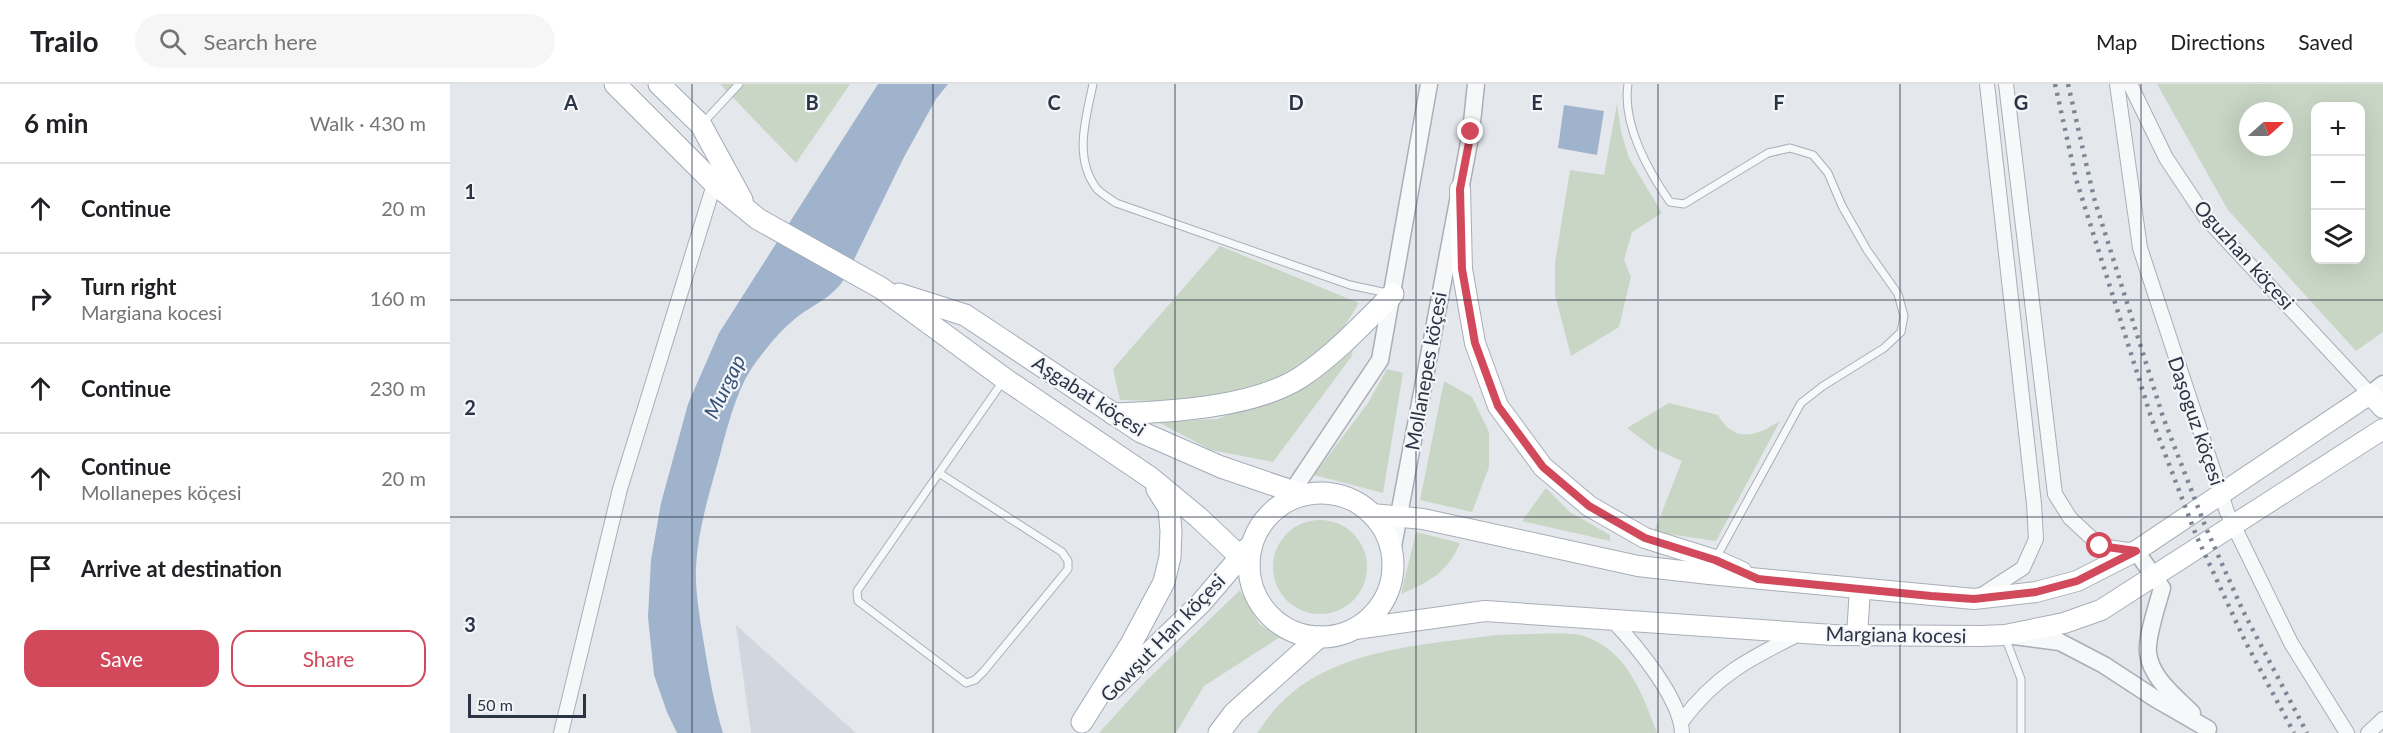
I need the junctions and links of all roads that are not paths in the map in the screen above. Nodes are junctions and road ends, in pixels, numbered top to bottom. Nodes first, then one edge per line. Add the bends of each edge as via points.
1 (615, 84) edge
2 (659, 84) edge
3 (739, 84) edge
4 (1093, 84) edge
5 (1429, 84) edge
6 (1476, 84) edge
7 (1628, 84) edge
8 (1987, 84) edge
9 (2006, 84) edge
10 (2117, 84) edge
11 (2130, 84) edge
12 (701, 125) junction
13 (721, 161) junction
14 (715, 184) junction
15 (1460, 189) junction
16 (2022, 209) junction
17 (2002, 213) junction
18 (752, 214) junction
19 (881, 288) junction
20 (1393, 294) junction
21 (1005, 379) junction
22 (2379, 395) edge
23 (1113, 414) junction
24 (2383, 429) edge
25 (939, 473) junction
26 (1151, 478) junction
27 (2220, 494) junction
28 (1293, 496) junction
29 (1372, 514) junction
30 (1399, 518) junction
31 (2233, 526) junction
32 (2136, 551) junction
33 (1392, 552) junction
34 (1247, 555) junction
35 (1712, 567) junction
36 (2155, 577) junction
37 (1860, 589) junction
38 (1974, 599) junction
39 (1612, 620) junction
40 (1355, 629) junction
41 (1800, 633) junction
42 (1857, 635) junction
43 (2005, 635) junction
44 (1319, 637) junction
45 (2383, 719) edge
46 (1682, 727) edge
47 (1078, 728) edge
48 (2210, 731) edge
49 (561, 733) edge
50 (1219, 733) edge
51 (2021, 733) edge
52 (2347, 733) edge
53 (2368, 733) edge

1 - 14 main road, Aşgabat köçesi
2 - 12 main road
3 - 12 lane
4 - 20 lane via 1082,144 1086,168 1098,189 1116,203 1350,285
5 - 20 street
6 - 15 street, Mollanepes köçesi
7 - 35 lane via 1633,132 1654,179 1670,202 1684,204 1768,153 1791,148 1813,155 1828,172 1867,250 1898,294 1904,316 1901,332 1884,348 1801,404
8 - 17 street
9 - 16 street
10 - 27 street, Daşoguz köçesi via 2140,248
11 - 22 street, Oguzhan köçesi via 2166,158 2206,218
12 - 13 main road
13 - 14 street
13 - 18 main road
14 - 18 main road, Aşgabat köçesi
14 - 49 street via 620,489
15 - 30 street, Mollanepes köçesi
15 - 35 main road via 1464,280 1475,343 1498,406 1543,467 1589,506 1645,538
16 - 17 street
16 - 32 street via 2055,494 2070,518 2100,546
17 - 38 street via 2036,539 2023,568
18 - 19 main road, Aşgabat köçesi
19 - 21 main road, Aşgabat köçesi
19 - 23 main road, Aşgabat köçesi via 965,315
20 - 23 main road via 1322,362 1299,378 1264,393 1212,407
20 - 28 street via 1380,360
21 - 25 lane
21 - 26 main road, Aşgabat köçesi
22 - 27 main road, Margiana kocesi
23 - 28 main road, Aşgabat köçesi via 1141,432
24 - 31 main road, Margiana kocesi
25 - 25 lane via 857,591 858,601 966,683 984,671 1068,569 1068,561 1062,552
26 - 34 main road, Aşgabat köçesi
26 - 47 main road via 1169,508 1170,557 1164,582 1131,644
27 - 31 street, Daşoguz köçesi
27 - 32 main road, Margiana kocesi
28 - 29 main road via 1340,495
28 - 34 main road via 1259,527
29 - 30 main road, Margiana kocesi
29 - 33 main road
30 - 33 street, Mollanepes köçesi
30 - 35 main road, Margiana kocesi via 1423,519 1638,566
31 - 36 main road, Margiana kocesi
31 - 52 street, Daşoguz köçesi via 2291,643
32 - 36 street
32 - 38 main road, Margiana kocesi via 2077,581 2036,592
33 - 40 main road via 1392,575 1386,596 1373,615
34 - 44 main road via 1252,587 1262,607 1278,623 1298,633
34 - 47 main road, Gowşut Han köçesi
35 - 37 main road, Margiana kocesi via 1758,579
36 - 43 main road, Margiana kocesi via 2101,610 2064,623
36 - 48 street via 2162,588 2147,651 2165,686
37 - 38 main road, Margiana kocesi
37 - 42 main road
39 - 40 main road, Margiana kocesi via 1485,611
39 - 41 main road, Margiana kocesi
39 - 46 street via 1649,663
40 - 44 main road
41 - 42 main road, Margiana kocesi
41 - 46 street via 1724,676 1697,701
42 - 43 main road, Margiana kocesi
43 - 48 street via 2060,642
43 - 51 lane via 2020,679
44 - 50 main road via 1234,713
45 - 53 street

